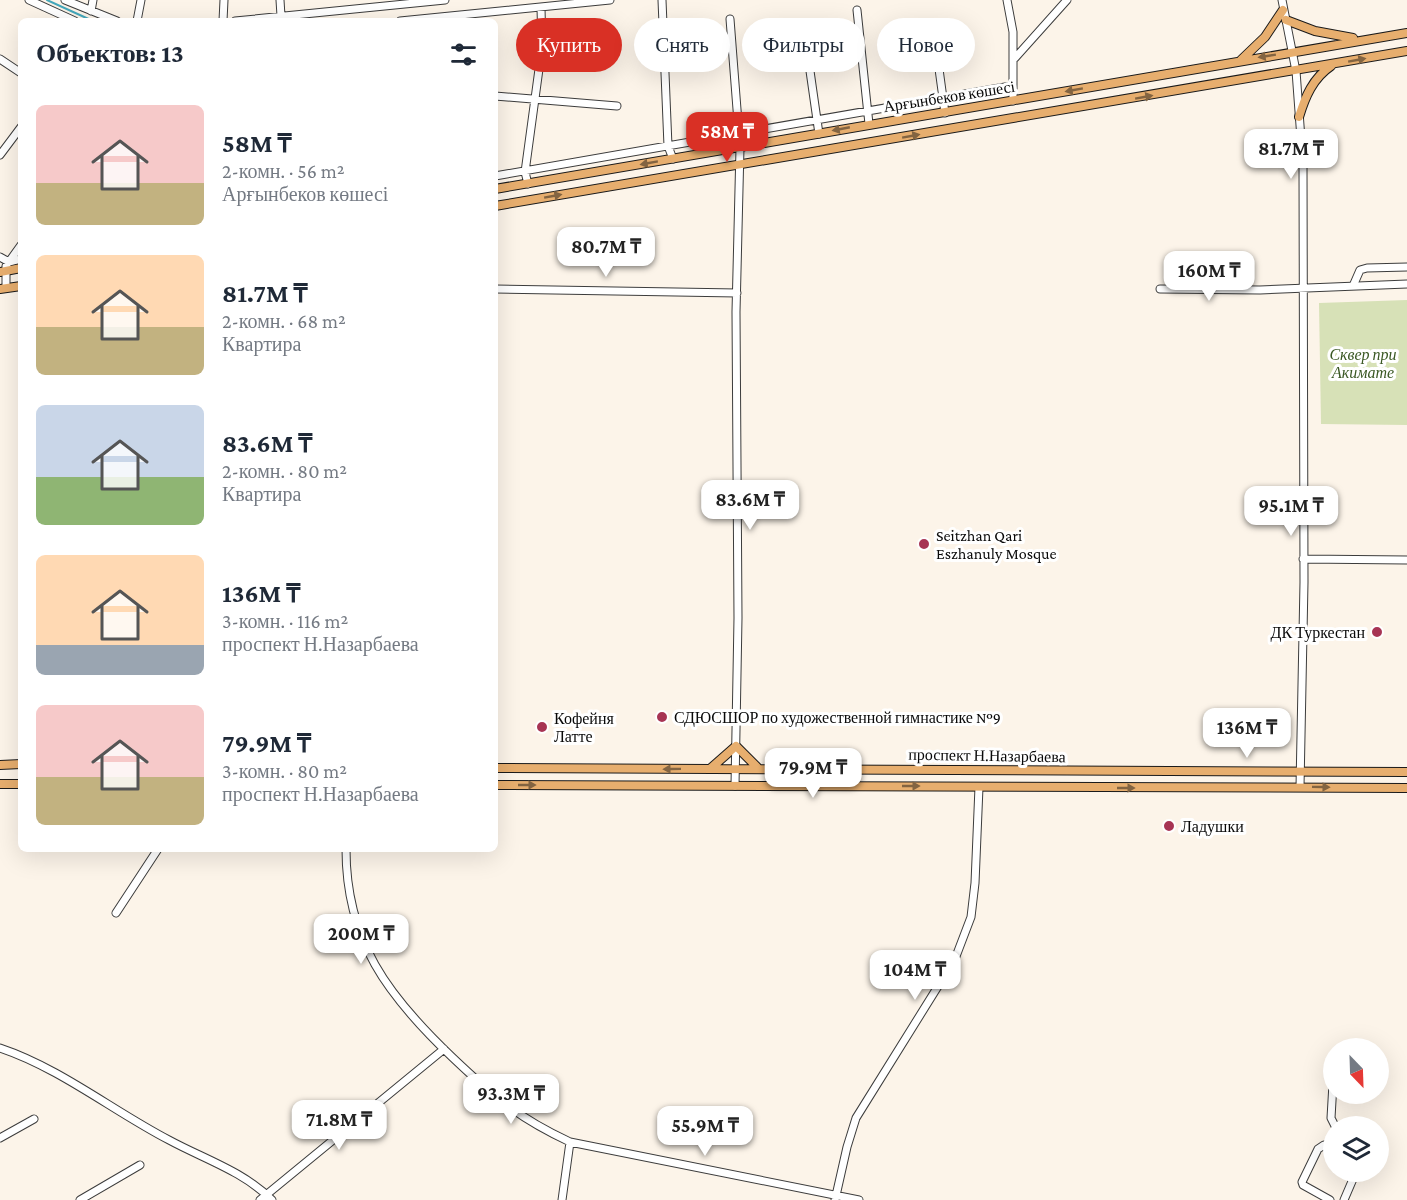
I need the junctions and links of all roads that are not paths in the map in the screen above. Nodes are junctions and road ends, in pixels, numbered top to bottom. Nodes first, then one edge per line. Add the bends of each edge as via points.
1 (29, 0) edge
2 (65, 0) edge
3 (93, 0) edge
4 (141, 0) edge
5 (224, 0) edge
6 (280, 0) edge
7 (445, 0) edge
8 (610, 0) edge
9 (662, 0) edge
10 (1009, 0) edge
11 (1067, 0) edge
12 (1282, 0) edge
13 (376, 3) edge
14 (541, 8) junction
15 (857, 10) dead end
16 (1283, 10) junction
17 (91, 11) junction
18 (281, 16) junction
19 (477, 17) edge
20 (68, 18) edge
21 (109, 18) edge
22 (138, 18) edge
23 (223, 18) edge
24 (263, 18) edge
25 (458, 18) edge
26 (730, 19) dead end
27 (1286, 20) junction
28 (1407, 33) edge
29 (1360, 39) junction
30 (1407, 51) edge
31 (1293, 52) junction
32 (1015, 58) junction
33 (0, 59) edge
34 (1239, 61) junction
35 (1335, 64) junction
36 (18, 71) edge
37 (1296, 71) junction
38 (811, 72) edge
39 (939, 72) edge
40 (1011, 86) junction
41 (498, 96) edge
42 (943, 98) junction
43 (535, 99) junction
44 (1013, 101) junction
45 (617, 106) dead end
46 (867, 112) junction
47 (945, 113) junction
48 (1299, 117) junction
49 (818, 121) junction
50 (868, 124) junction
51 (18, 131) edge
52 (819, 134) junction
53 (739, 135) junction
54 (668, 146) junction
55 (740, 148) junction
56 (0, 155) edge
57 (673, 159) junction
58 (740, 165) junction
59 (525, 172) junction
60 (498, 176) edge
61 (528, 184) junction
62 (498, 189) edge
63 (498, 205) edge
64 (18, 249) edge
65 (0, 258) edge
66 (18, 260) edge
67 (9, 262) junction
68 (1407, 267) edge
69 (18, 268) edge
70 (2, 271) edge
71 (1407, 284) edge
72 (18, 286) edge
73 (1353, 286) junction
74 (1303, 288) junction
75 (3, 289) edge
76 (1160, 289) dead end
77 (498, 290) edge
78 (737, 293) junction
79 (1303, 559) junction
80 (1407, 560) edge
81 (736, 746) junction
82 (18, 764) edge
83 (0, 765) edge
84 (736, 767) junction
85 (498, 768) edge
86 (710, 768) junction
87 (758, 768) junction
88 (1407, 772) edge
89 (1300, 773) junction
90 (18, 783) edge
91 (0, 784) edge
92 (498, 784) edge
93 (735, 786) junction
94 (979, 787) junction
95 (1300, 787) junction
96 (1407, 788) edge
97 (156, 852) edge
98 (346, 852) edge
99 (116, 913) dead end
100 (0, 1048) edge
101 (444, 1049) junction
102 (34, 1119) dead end
103 (0, 1138) edge
104 (570, 1142) junction
105 (1323, 1146) edge
106 (140, 1165) dead end
107 (1352, 1182) edge
108 (269, 1198) edge
109 (835, 1198) edge
110 (80, 1200) edge
111 (260, 1200) edge
112 (562, 1200) edge
113 (859, 1200) edge
114 (1330, 1200) edge
115 (1344, 1200) edge

1 - 20 street
2 - 17 street
3 - 17 street
4 - 22 street
5 - 23 street
6 - 18 street
7 - 13 street
8 - 14 street
9 - 54 street
10 - 32 street
11 - 32 street
12 - 16 street
13 - 18 street
14 - 19 street
14 - 43 street via 542,47
15 - 46 street
16 - 27 street
16 - 34 main road via 1265,37
17 - 21 street
18 - 24 street
19 - 25 street
26 - 53 street
27 - 29 main road via 1315,31
27 - 31 street
28 - 29 main road, Арғынбеков көшесі
29 - 31 main road, Арғынбеков көшесі
35 -> 30 main road, Арғынбеков көшесі
31 -> 34 main road, Арғынбеков көшесі
31 - 37 street
32 - 40 street
33 - 36 street
34 -> 44 main road, Арғынбеков көшесі
35 - 37 main road, Арғынбеков көшесі
35 - 48 main road via 1315,81
37 - 48 street
58 -> 37 main road, Арғынбеков көшесі
38 - 49 street
39 - 42 street
40 - 42 street
40 - 44 street
41 - 43 street
42 - 46 street
42 - 47 street
43 - 45 street
43 - 59 street
44 - 47 main road, Арғынбеков көшесі
46 - 49 street
46 - 50 street
47 - 50 main road, Арғынбеков көшесі
48 - 74 street
49 - 52 street
49 - 53 street
50 -> 52 main road, Арғынбеков көшесі
51 - 56 street
52 - 55 main road, Арғынбеков көшесі
53 - 54 street
53 - 55 street
54 - 57 street
54 - 59 street
55 - 57 main road, Арғынбеков көшесі
55 - 58 street
57 -> 61 main road, Арғынбеков көшесі
63 -> 58 main road, Арғынбеков көшесі
58 - 78 street
59 - 60 street
59 - 61 street
61 - 62 main road, Арғынбеков көшесі
64 - 67 street
65 - 67 street
66 - 67 street
67 - 70 street
68 - 73 street via 1360,270
69 - 70 main road
70 - 75 street
71 - 73 street
72 - 75 main road
73 - 74 street
74 - 76 street
74 - 79 street
77 - 78 street
78 - 81 street
79 - 80 street
79 - 89 street
81 - 84 street
81 - 86 main road
81 - 87 main road
82 - 83 main road
84 - 86 main road, проспект Н.Назарбаева
84 - 87 main road, проспект Н.Назарбаева
84 - 93 street
86 -> 85 main road, проспект Н.Назарбаева
87 - 89 main road, проспект Н.Назарбаева
88 - 89 main road, проспект Н.Назарбаева
89 - 95 street
90 - 91 main road
92 -> 93 main road, проспект Н.Назарбаева
93 -> 94 main road, проспект Н.Назарбаева
94 -> 95 main road, проспект Н.Назарбаева
94 - 109 street via 971,917 955,959 856,1118
95 -> 96 main road, проспект Н.Назарбаева
97 - 99 street
98 - 101 street via 346,876 359,933 382,980 412,1018
100 - 108 street via 26,1057 170,1141 230,1169
101 - 104 street via 494,1098 532,1125
101 - 108 street
102 - 103 street
104 - 109 street
104 - 112 street
105 - 114 street via 1302,1182
106 - 110 street
107 - 115 street
108 - 111 street
109 - 113 street

